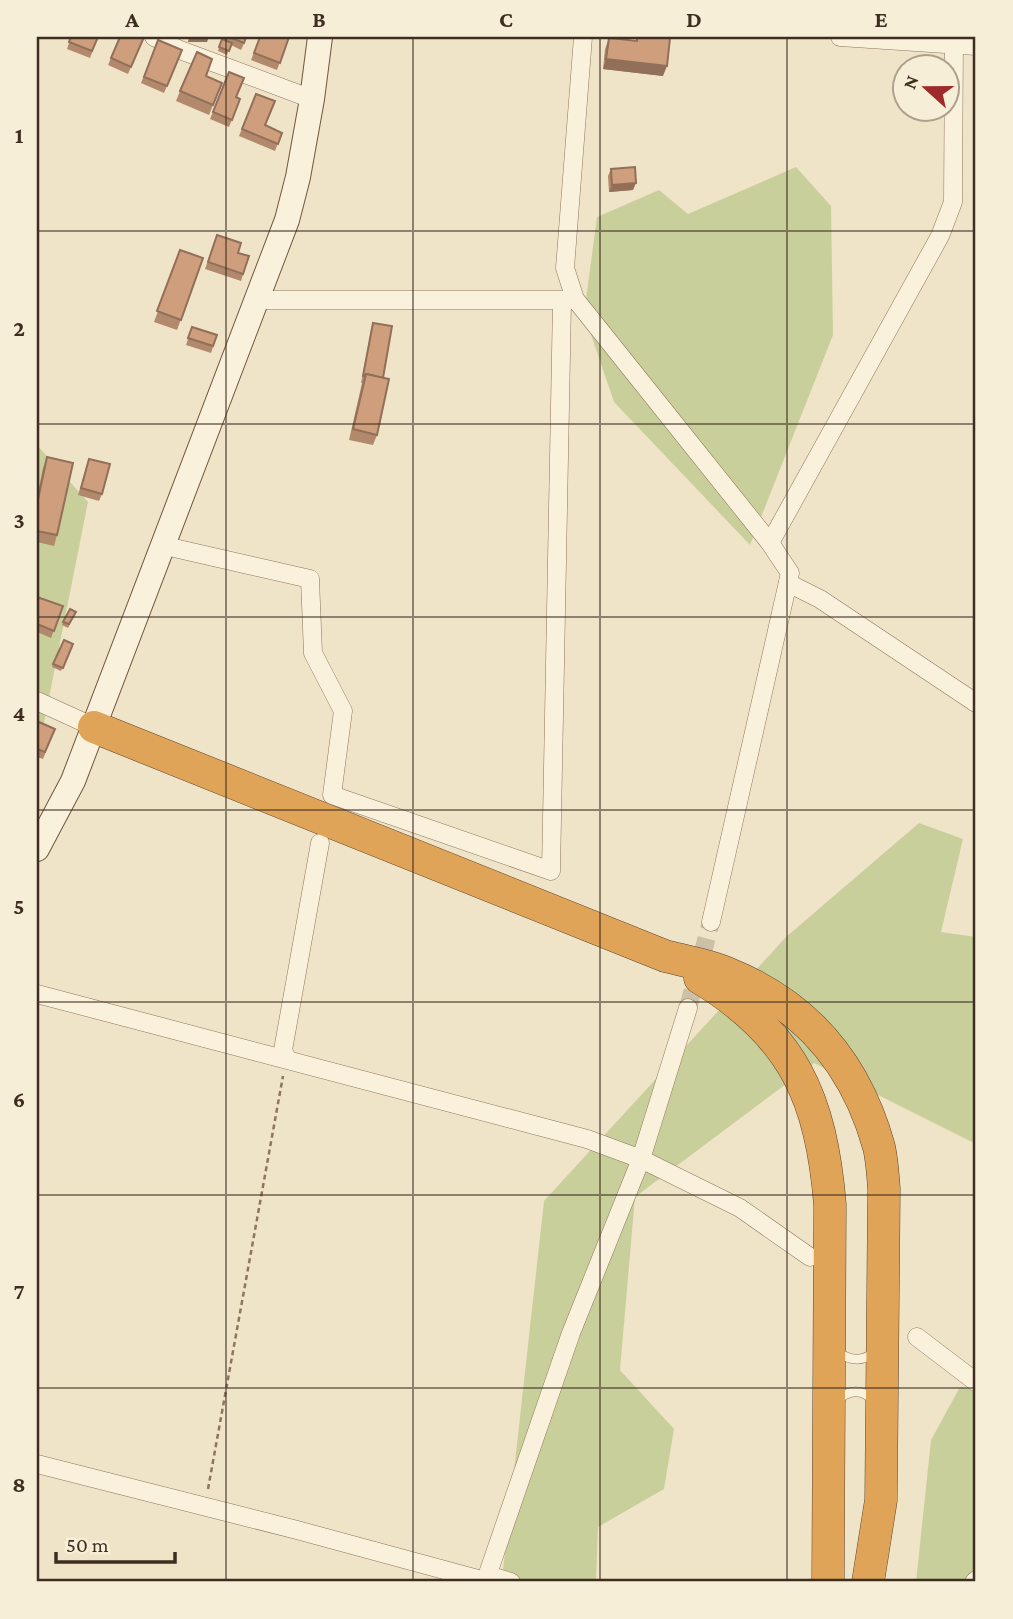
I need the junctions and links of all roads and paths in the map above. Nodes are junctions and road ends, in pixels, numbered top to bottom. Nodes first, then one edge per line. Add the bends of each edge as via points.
1 (154, 37) edge
2 (320, 37) edge
3 (583, 37) edge
4 (840, 37) edge
5 (954, 41) edge
6 (179, 43) edge
7 (976, 46) edge
8 (312, 99) junction
9 (258, 300) junction
10 (568, 300) junction
11 (770, 543) junction
12 (161, 545) junction
13 (788, 583) junction
14 (37, 701) edge
15 (976, 703) edge
16 (94, 727) junction
17 (320, 843) dead end
18 (37, 849) edge
19 (711, 922) tunnel mouth
20 (665, 956) junction
21 (37, 994) edge
22 (688, 1008) tunnel mouth
23 (286, 1059) junction
24 (641, 1159) junction
25 (810, 1257) dead end
26 (917, 1337) dead end
27 (882, 1338) junction
28 (828, 1339) junction
29 (976, 1382) edge
30 (828, 1419) junction
31 (883, 1422) junction
32 (37, 1464) edge
33 (205, 1507) junction
34 (486, 1580) edge
35 (511, 1582) edge
36 (828, 1582) edge
37 (868, 1582) edge

1 - 6 street
2 - 8 street
3 - 10 street via 565,268
4 - 5 street
5 - 7 street
5 - 11 street via 953,202 940,236
6 - 8 street
8 - 9 street via 287,220
9 - 10 street
9 - 12 street
10 - 11 street
10 - 12 street via 551,871 332,796 343,711 313,653 310,579
11 - 13 street via 790,573
12 - 16 street
13 - 15 street via 820,599
13 - 19 street
14 - 16 street
16 - 18 street via 73,781
16 - 20 highway
17 - 23 street via 283,1050
20 - 27 highway via 724,972 796,1011 827,1041 846,1071 865,1106 879,1149 884,1189
20 - 28 highway via 751,1013 780,1045 816,1115 830,1205
21 - 23 street
22 - 24 street
23 - 24 street via 587,1139
23 - 33 path
24 - 25 street via 740,1208
24 - 34 street via 571,1333
26 - 29 street
27 - 28 lane via 875,1352 857,1360 836,1352
27 - 31 highway
28 - 30 highway
30 - 31 lane via 836,1401 852,1391 873,1399
30 - 36 highway
31 - 37 highway via 881,1500
32 - 33 street
33 - 34 street
34 - 35 street

